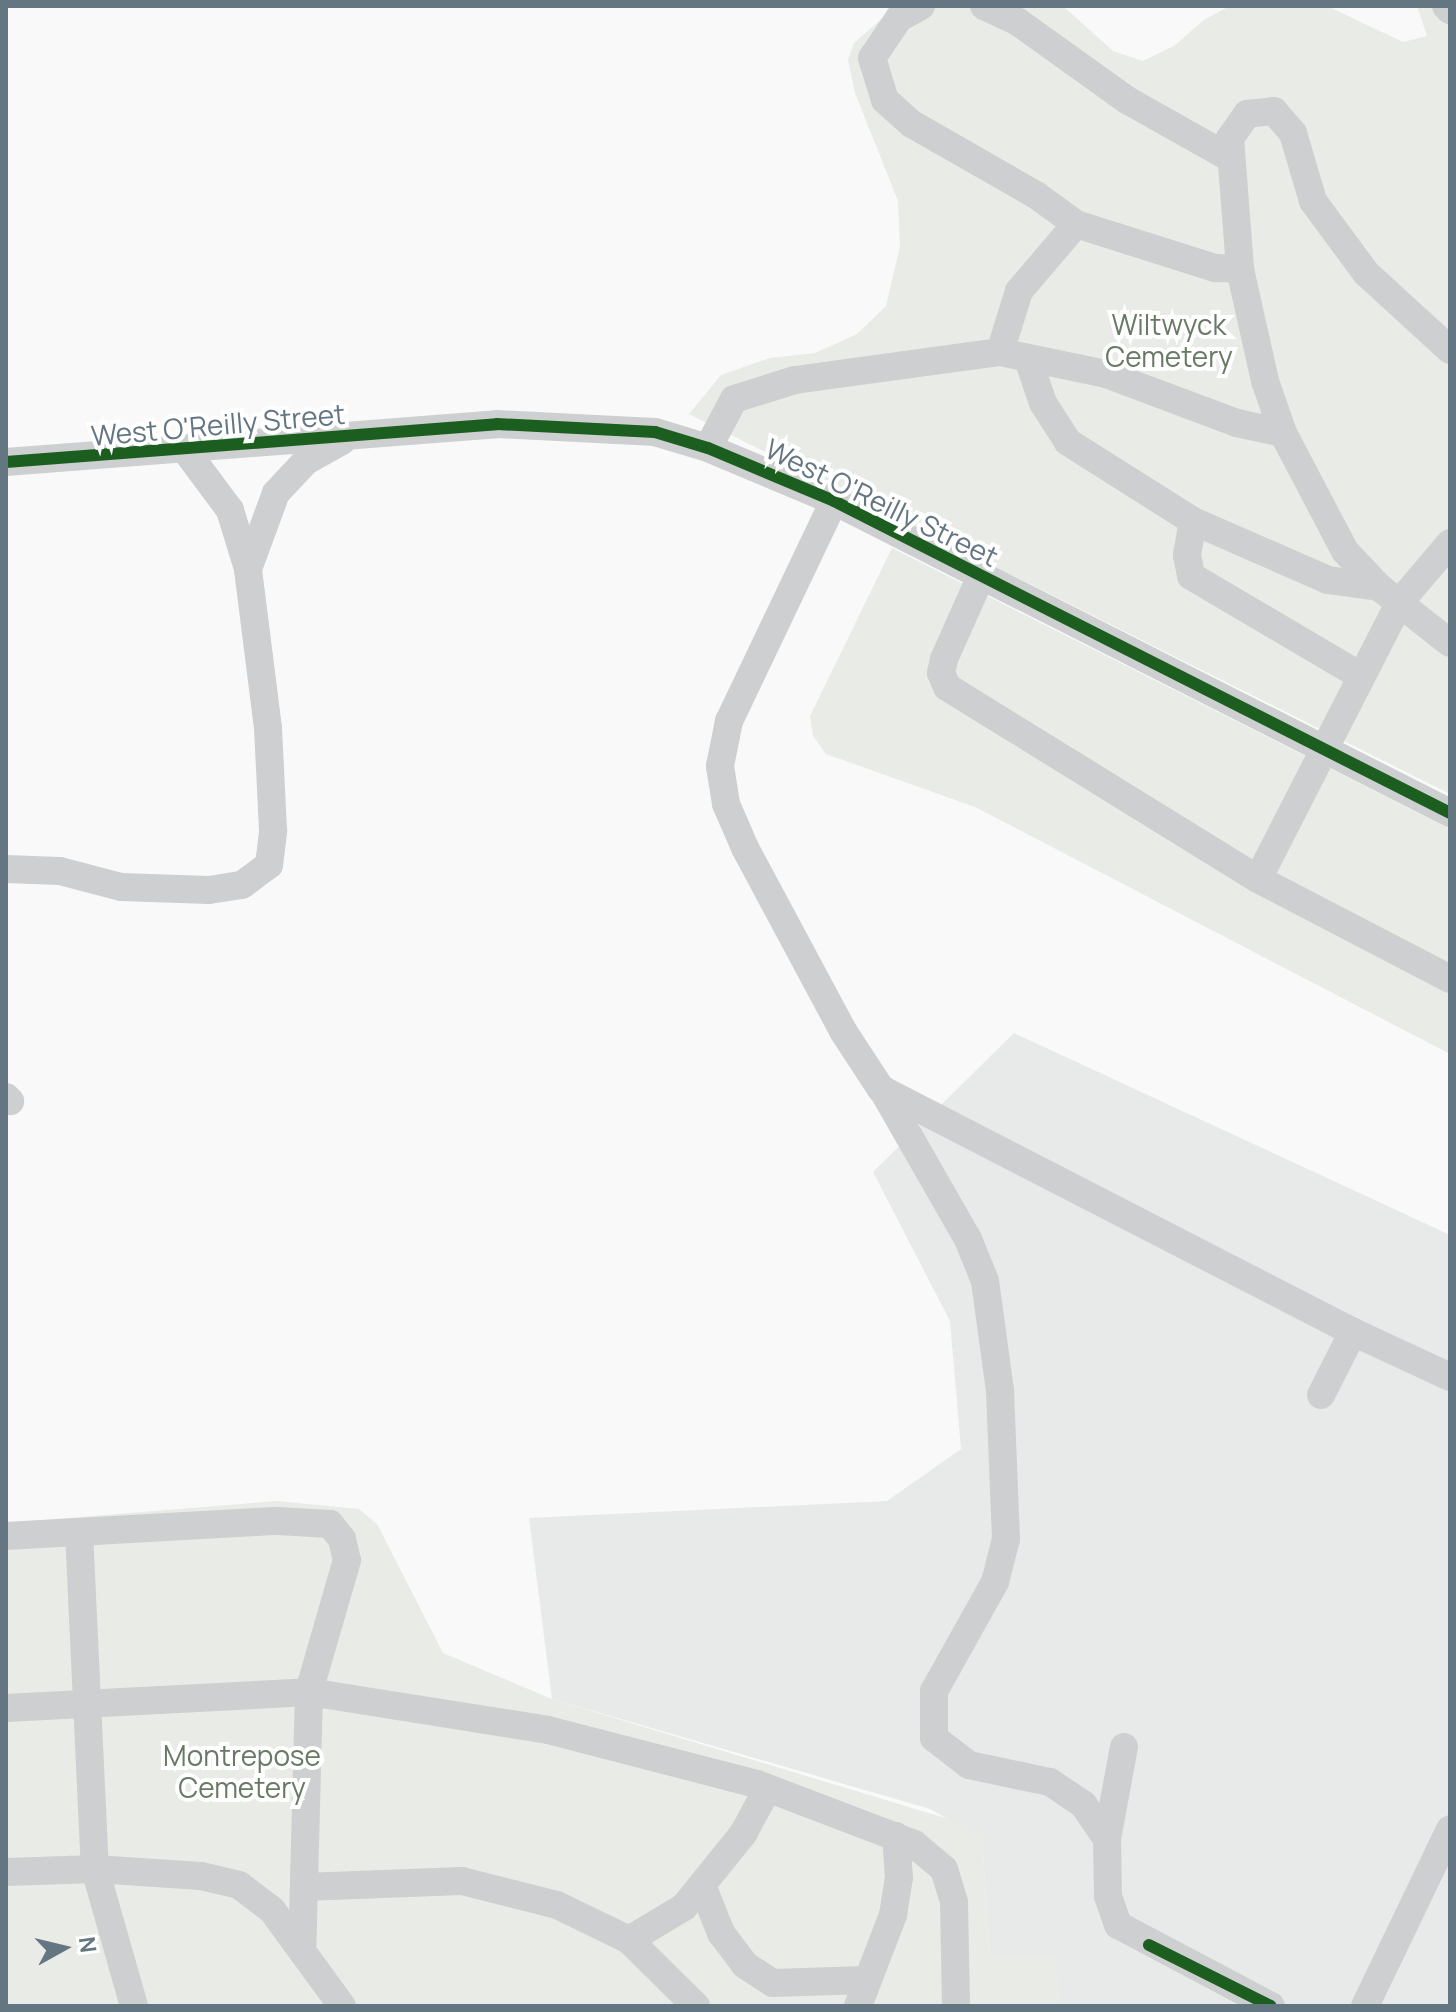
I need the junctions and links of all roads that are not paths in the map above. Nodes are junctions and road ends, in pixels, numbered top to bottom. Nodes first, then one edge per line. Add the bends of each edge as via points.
1 (921, 6) edge
2 (984, 6) edge
3 (1230, 158) junction
4 (1076, 224) junction
5 (1240, 269) junction
6 (1450, 350) edge
7 (1000, 352) junction
8 (1028, 359) junction
9 (1283, 433) junction
10 (350, 437) junction
11 (708, 448) junction
12 (186, 451) junction
13 (6, 462) edge
14 (834, 501) junction
15 (1193, 521) junction
16 (1450, 543) edge
17 (248, 569) junction
18 (981, 576) junction
19 (1389, 595) junction
20 (1450, 643) edge
21 (1359, 675) junction
22 (1325, 750) junction
23 (1450, 813) edge
24 (6, 869) edge
25 (1258, 879) junction
26 (1450, 979) edge
27 (881, 1089) junction
28 (1353, 1332) junction
29 (1450, 1377) edge
30 (1321, 1395) dead end
31 (79, 1532) junction
32 (6, 1536) edge
33 (309, 1692) junction
34 (87, 1704) junction
35 (6, 1708) edge
36 (1124, 1747) dead end
37 (768, 1788) junction
38 (1450, 1829) edge
39 (896, 1836) junction
40 (1107, 1839) junction
41 (95, 1869) junction
42 (6, 1872) edge
43 (702, 1885) junction
44 (304, 1887) junction
45 (629, 1940) junction
46 (302, 1951) junction
47 (862, 1993) edge
48 (134, 2006) edge
49 (342, 2006) edge
50 (696, 2006) edge
51 (956, 2006) edge
52 (1271, 2006) edge
53 (1365, 2006) edge

1 - 4 street via 899,18 876,45 872,58 885,100 912,124
2 - 3 street via 1018,22 1127,100
3 - 5 street
3 - 6 street via 1230,138 1247,114 1274,111 1293,133 1313,201 1366,273
4 - 5 street via 1215,268
4 - 7 street via 1019,291
5 - 9 street via 1265,381
7 - 8 street
7 - 11 street via 795,380 734,399
8 - 9 street via 1106,374 1237,423
8 - 15 street via 1043,403 1068,442
9 - 19 street via 1345,551
10 - 11 street, West O'Reilly Street via 497,424 586,425 655,432
10 - 12 street, West O'Reilly Street
10 - 17 street via 306,461 276,493
11 - 14 street, West O'Reilly Street
12 - 13 street, West O'Reilly Street
12 - 17 street via 230,510
14 - 18 street, West O'Reilly Street
14 - 27 street via 729,721 720,766 726,804 745,848 843,1031
15 - 19 street via 1328,580
15 - 21 street via 1187,555 1191,576
16 - 19 street
17 - 24 street via 268,728 273,830 269,865 242,885 209,890 121,887 60,871
18 - 22 street, West O'Reilly Street
18 - 25 street via 944,659 941,673 947,687
19 - 20 street
19 - 21 street
21 - 22 street
22 - 23 street, West O'Reilly Street
22 - 25 street
25 - 26 street
27 - 28 street
27 - 40 street via 968,1239 985,1281 1000,1390 1006,1539 995,1582 934,1691 934,1738 969,1765 1050,1782 1083,1804
28 - 29 street
28 - 30 street
31 - 32 street
31 - 33 street via 330,1524 342,1539 347,1560
31 - 34 street
33 - 34 street
33 - 37 street via 548,1730
33 - 44 street
34 - 35 street
34 - 41 street
36 - 40 street
37 - 39 street
37 - 43 street via 743,1834
38 - 53 street
39 - 47 street via 899,1878 893,1915
39 - 51 street via 944,1869 954,1902
40 - 52 street via 1108,1896 1118,1925
41 - 42 street
41 - 46 street via 201,1876 239,1885 272,1910
41 - 48 street
43 - 45 street via 684,1907
43 - 47 street via 721,1933 745,1965 773,1983
44 - 45 street via 462,1881 557,1905
44 - 46 street
45 - 50 street
46 - 49 street

